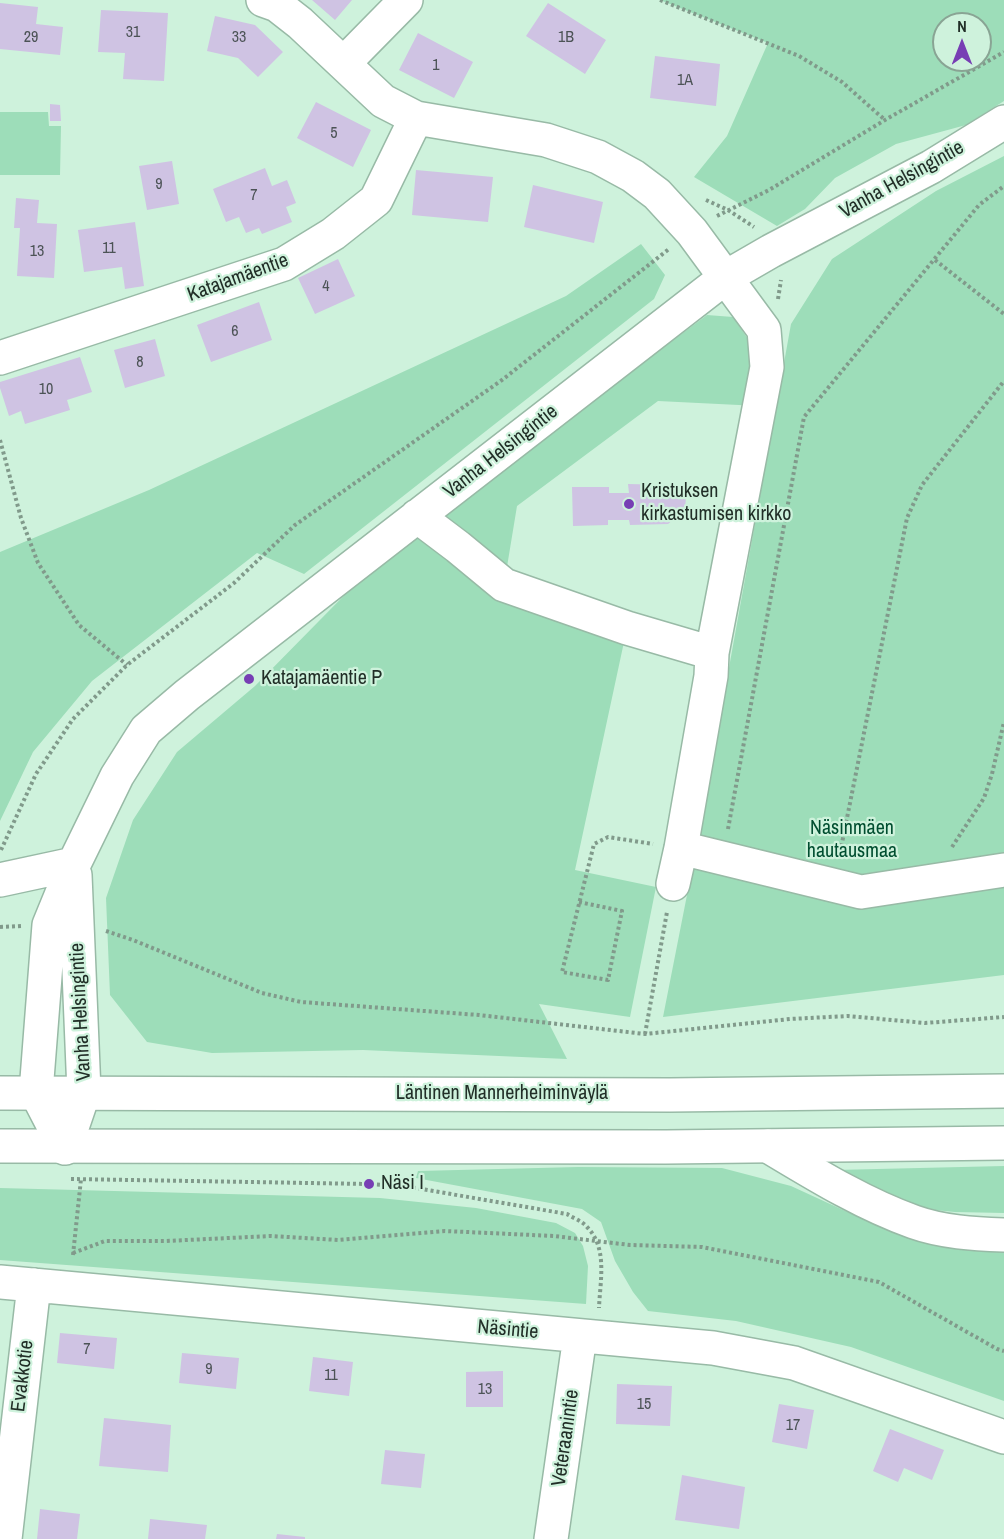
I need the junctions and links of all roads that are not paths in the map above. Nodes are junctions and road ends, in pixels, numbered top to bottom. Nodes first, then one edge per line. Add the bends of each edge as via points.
1 (263, 0) edge
2 (406, 0) edge
3 (344, 63) junction
4 (416, 118) junction
5 (1004, 122) edge
6 (726, 277) junction
7 (0, 358) edge
8 (417, 516) junction
9 (712, 653) junction
10 (681, 848) junction
11 (74, 864) junction
12 (1004, 870) edge
13 (0, 880) edge
14 (672, 884) road end
15 (63, 925) junction
16 (1004, 1090) edge
17 (36, 1092) junction
18 (84, 1092) junction
19 (0, 1093) edge
20 (1004, 1143) edge
21 (0, 1146) edge
22 (768, 1146) junction
23 (67, 1163) junction
24 (1004, 1235) edge
25 (0, 1282) edge
26 (34, 1285) junction
27 (589, 1325) junction
28 (1004, 1437) edge
29 (5, 1539) edge
30 (551, 1539) edge

1 - 3 street via 277,5
2 - 3 street
3 - 4 street via 383,101
4 - 6 street via 546,140 598,158 657,194 692,231
4 - 7 street, Katajamäentie via 376,200 333,234 284,264
5 - 6 street, Vanha Helsingintie via 931,167
6 - 8 street, Vanha Helsingintie
6 - 9 street via 764,330 767,367
8 - 9 street via 504,585
8 - 11 street, Vanha Helsingintie via 146,730 117,776
9 - 10 street
10 - 12 street via 861,892
10 - 14 street
11 - 13 street
11 - 15 street, Vanha Helsingintie
15 - 17 street, Vanha Helsingintie
15 - 18 street, Vanha Helsingintie
16 - 18 street, Läntinen Mannerheiminväylä via 670,1095
17 - 18 street, Läntinen Mannerheiminväylä
17 - 19 street, Läntinen Mannerheiminväylä
17 - 23 street
18 - 23 street, Vanha Helsingintie
20 - 22 street
21 - 23 street
22 - 23 street
22 - 24 street via 836,1187 914,1222 971,1234
25 - 26 street, Näsintie
26 - 27 street, Näsintie
26 - 29 street, Evakkotie
27 - 28 street, Näsintie via 794,1363
27 - 30 street, Veteraanintie

